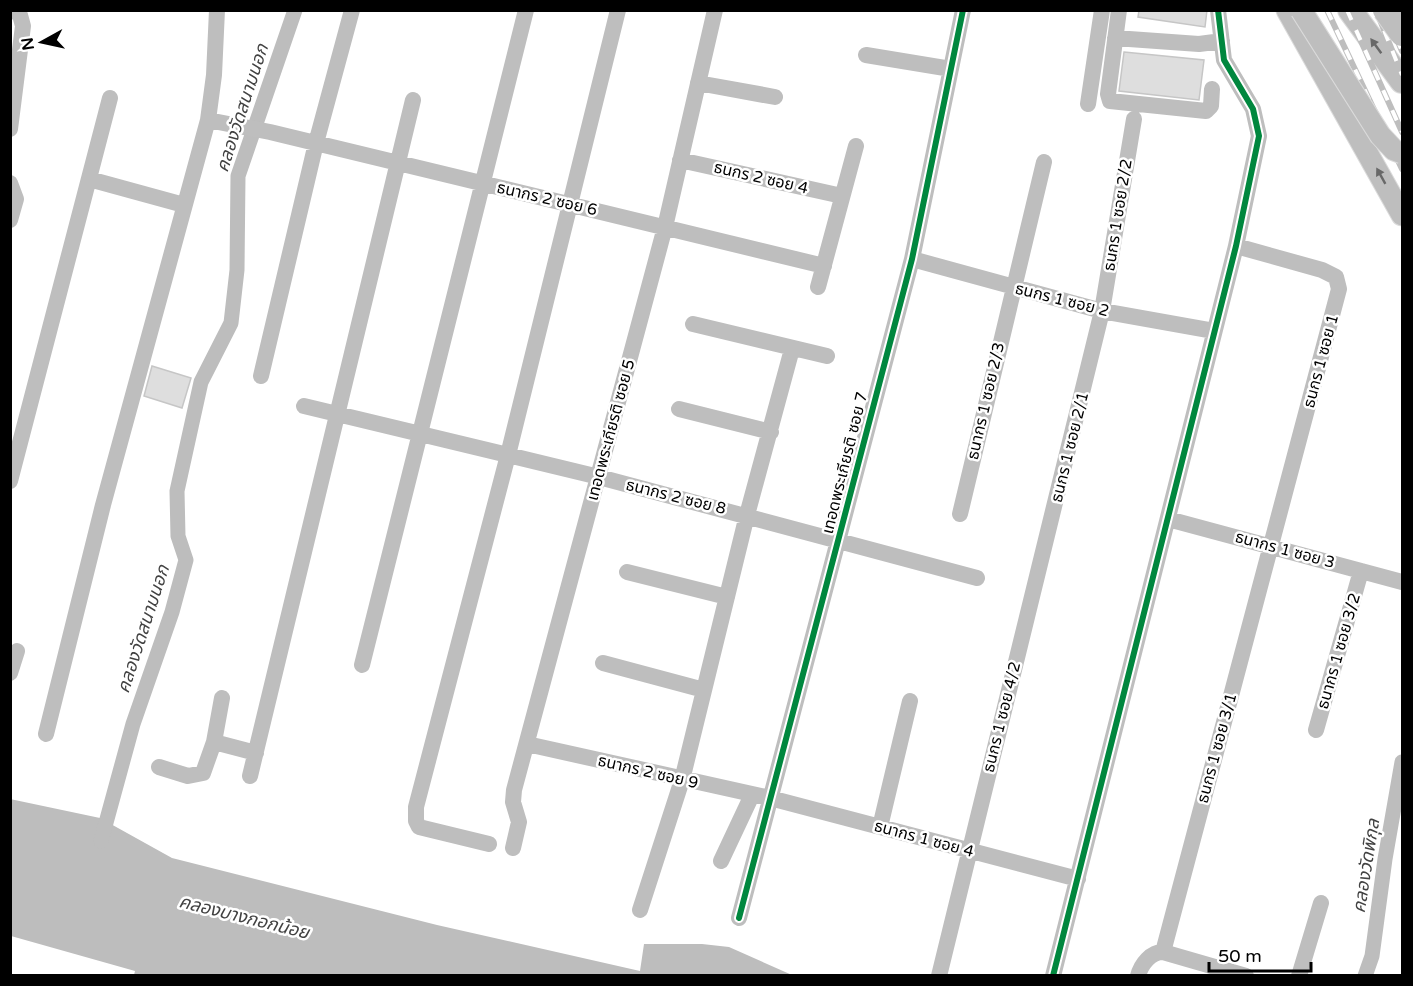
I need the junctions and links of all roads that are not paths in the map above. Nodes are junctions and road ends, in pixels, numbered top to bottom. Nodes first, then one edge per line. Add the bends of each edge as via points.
1 (13, 10) edge
2 (217, 10) edge
3 (352, 10) edge
4 (526, 10) edge
5 (618, 10) edge
6 (715, 10) edge
7 (963, 10) edge
8 (1102, 10) edge
9 (1119, 10) edge
10 (1218, 10) edge
11 (1287, 10) edge
12 (1301, 10) edge
13 (1314, 10) edge
14 (1350, 10) edge
15 (1385, 10) edge
16 (1402, 34) edge
17 (1115, 38) junction
18 (1222, 41) junction
19 (866, 55) dead end
20 (951, 69) junction
21 (1402, 81) edge
22 (698, 83) junction
23 (1212, 89) dead end
24 (775, 97) dead end
25 (110, 99) dead end
26 (413, 100) dead end
27 (1088, 104) dead end
28 (1134, 119) dead end
29 (208, 120) junction
30 (10, 129) edge
31 (1359, 137) junction
32 (316, 143) junction
33 (856, 146) dead end
34 (1402, 153) edge
35 (681, 160) junction
36 (1044, 162) dead end
37 (399, 164) junction
38 (89, 179) junction
39 (10, 183) edge
40 (481, 184) junction
41 (842, 196) junction
42 (184, 205) junction
43 (569, 205) junction
44 (1402, 215) edge
45 (10, 220) edge
46 (665, 227) junction
47 (1236, 246) junction
48 (912, 259) junction
49 (824, 266) junction
50 (818, 287) dead end
51 (1013, 288) junction
52 (1102, 311) junction
53 (693, 324) dead end
54 (1214, 332) junction
55 (792, 349) junction
56 (827, 356) dead end
57 (261, 376) dead end
58 (304, 406) dead end
59 (679, 409) dead end
60 (338, 414) junction
61 (771, 432) junction
62 (421, 435) junction
63 (508, 455) junction
64 (598, 477) junction
65 (10, 481) edge
66 (960, 514) dead end
67 (747, 515) junction
68 (1168, 519) junction
69 (839, 540) junction
70 (1270, 545) junction
71 (1361, 571) junction
72 (627, 572) dead end
73 (977, 578) dead end
74 (1402, 582) edge
75 (1037, 583) joint
76 (727, 597) junction
77 (16, 651) dead end
78 (603, 663) dead end
79 (362, 665) dead end
80 (10, 673) edge
81 (704, 690) junction
82 (222, 698) dead end
83 (910, 701) dead end
84 (1316, 730) dead end
85 (46, 734) dead end
86 (214, 742) junction
87 (527, 744) junction
88 (256, 753) junction
89 (159, 767) dead end
90 (250, 776) dead end
91 (682, 780) junction
92 (752, 795) junction
93 (770, 798) junction
94 (880, 827) junction
95 (489, 844) dead end
96 (513, 848) dead end
97 (968, 850) junction
98 (721, 861) dead end
99 (1077, 879) junction
100 (1321, 903) dead end
101 (640, 910) dead end
102 (739, 918) dead end
103 (1163, 951) junction
104 (939, 975) edge
105 (1053, 975) edge
106 (1138, 975) edge
107 (1246, 975) edge
108 (1299, 975) edge

1 - 30 street via 20,15 23,26
2 - 29 street
3 - 32 street
4 - 40 street
5 - 43 street
6 - 22 street, เทอดพระเกียรติ ซอย 5
7 - 20 street, เทอดพระเกียรติ ซอย 7
8 - 27 street
9 - 17 street
10 - 18 street
11 - 31 main road
12 - 34 main road, bridge via 1380,135
13 - 31 main road
21 -> 14 highway
15 - 16 highway, bridge
17 - 18 street via 1199,44
17 - 23 street via 1110,101 1206,111
18 - 47 street via 1224,60 1253,109 1259,136
19 - 20 street
20 - 48 street, เทอดพระเกียรติ ซอย 7
22 - 24 street
22 - 35 street, เทอดพระเกียรติ ซอย 5
25 - 38 street
26 - 37 street
28 - 52 street, ธนกร 1 ซอย 2/2
29 - 32 street, ธนากร 2 ซอย 6
29 - 42 street
44 -> 31 main road
32 - 37 street, ธนากร 2 ซอย 6
32 - 57 street
33 - 41 street
35 - 41 street, ธนกร 2 ซอย 4
35 - 46 street, เทอดพระเกียรติ ซอย 5
36 - 51 street, ธนากร 1 ซอย 2/3
37 - 40 street, ธนากร 2 ซอย 6
37 - 60 street
38 - 42 street
38 - 65 street
39 - 45 street via 16,199
40 - 43 street, ธนากร 2 ซอย 6
40 - 62 street
41 - 49 street
42 - 85 street
43 - 46 street, ธนากร 2 ซอย 6
43 - 63 street
46 - 49 street, ธนากร 2 ซอย 6
46 - 64 street, เทอดพระเกียรติ ซอย 5
47 - 54 street
47 - 70 street, ธนกร 1 ซอย 1 via 1322,270 1336,277 1339,289
48 - 51 street, ธนกร 1 ซอย 2
48 - 69 street, เทอดพระเกียรติ ซอย 7
49 - 50 street
51 - 52 street, ธนกร 1 ซอย 2
51 - 66 street, ธนากร 1 ซอย 2/3
52 - 54 street, ธนกร 1 ซอย 2
52 - 75 street, ธนกร 1 ซอย 2/1
53 - 55 street
54 - 68 street
55 - 56 street
55 - 61 street
58 - 60 street, ธนากร 2 ซอย 8
59 - 61 street
60 - 62 street, ธนากร 2 ซอย 8
60 - 88 street
61 - 67 street
62 - 63 street, ธนากร 2 ซอย 8
62 - 79 street
63 - 64 street, ธนากร 2 ซอย 8
63 - 95 street via 416,807 419,827
64 - 67 street, ธนากร 2 ซอย 8
64 - 87 street, เทอดพระเกียรติ ซอย 5
67 - 69 street, ธนากร 2 ซอย 8
67 - 76 street
68 - 70 street, ธนากร 1 ซอย 3
68 - 99 street
69 - 73 street, ธนากร 2 ซอย 8
69 - 93 street, เทอดพระเกียรติ ซอย 7
70 - 71 street, ธนากร 1 ซอย 3
70 - 103 street, ธนกร 1 ซอย 3/1
71 - 74 street, ธนากร 1 ซอย 3
71 - 84 street, ธนากร 1 ซอย 3/2
72 - 76 street
75 - 97 street, ธนกร 1 ซอย 4/2
76 - 81 street
77 - 80 street
78 - 81 street
81 - 91 street
82 - 86 street
83 - 94 street
86 - 88 street
86 - 89 street via 203,772 188,776
87 - 91 street, ธนากร 2 ซอย 9
87 - 96 street, เทอดพระเกียรติ ซอย 5 via 514,790 519,822
88 - 90 street
91 - 92 street, ธนากร 2 ซอย 9
91 - 101 street
92 - 93 street, ธนากร 2 ซอย 9
92 - 98 street
93 - 94 street, ธนากร 1 ซอย 4
93 - 102 street, เทอดพระเกียรติ ซอย 7
94 - 97 street, ธนากร 1 ซอย 4
97 - 99 street, ธนากร 1 ซอย 4
97 - 104 street, ธนกร 1 ซอย 4/2
99 - 105 street
100 - 108 street
103 - 106 street via 1151,956
103 - 107 street

